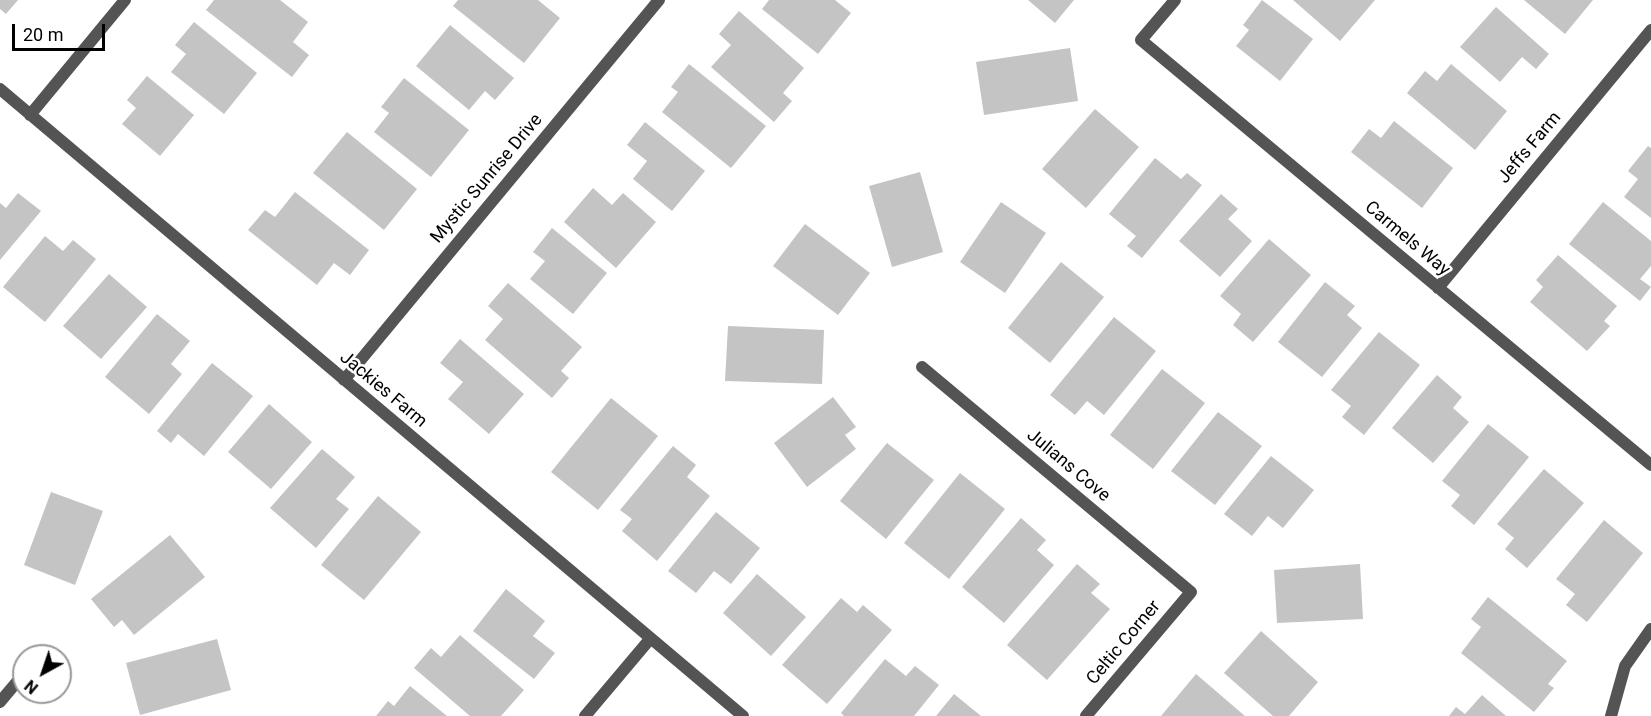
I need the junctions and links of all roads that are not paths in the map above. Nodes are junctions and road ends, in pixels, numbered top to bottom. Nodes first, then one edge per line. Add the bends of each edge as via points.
1 (125, 0) edge
2 (659, 0) edge
3 (1175, 0) edge
4 (1651, 30) edge
5 (0, 89) edge
6 (30, 115) junction
7 (1438, 288) junction
8 (922, 367) dead end
9 (344, 380) junction
10 (1651, 465) edge
11 (1191, 592) joint
12 (1651, 629) edge
13 (650, 639) junction
14 (12, 688) edge
15 (0, 702) edge
16 (585, 716) edge
17 (743, 716) edge
18 (1086, 716) edge
19 (1611, 716) edge

1 - 6 street
2 - 9 street, Mystic Sunrise Drive
3 - 7 street, Carmels Way via 1141,40
4 - 7 street, Jeffs Farm
5 - 6 street, Jackies Farm
6 - 9 street, Jackies Farm
7 - 10 street, Carmels Way
8 - 11 street, Julians Cove
9 - 13 street, Jackies Farm
11 - 18 street, Celtic Corner
12 - 19 street via 1625,666
13 - 16 street
13 - 17 street, Jackies Farm
14 - 15 street

